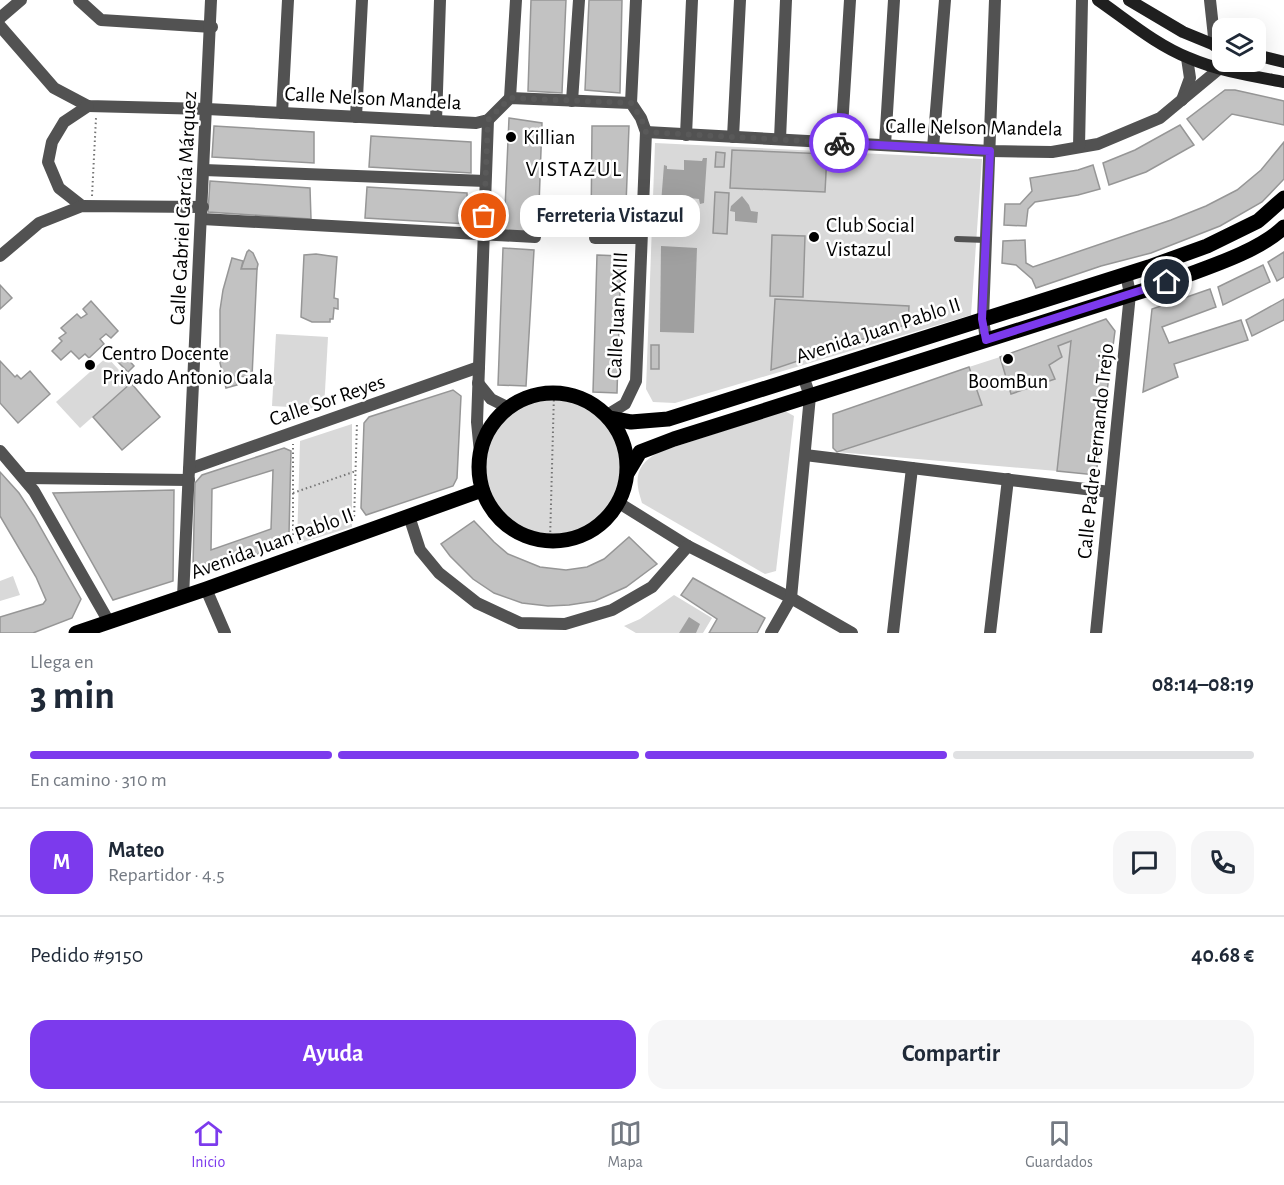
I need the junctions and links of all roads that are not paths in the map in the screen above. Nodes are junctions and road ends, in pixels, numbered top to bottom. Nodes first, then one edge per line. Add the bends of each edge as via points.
1 (21, 0) edge
2 (79, 0) edge
3 (212, 0) edge
4 (288, 0) edge
5 (362, 0) edge
6 (440, 0) edge
7 (516, 0) edge
8 (579, 0) edge
9 (636, 0) edge
10 (692, 0) edge
11 (740, 0) edge
12 (786, 0) edge
13 (850, 0) edge
14 (894, 0) edge
15 (945, 0) edge
16 (995, 0) edge
17 (1082, 0) edge
18 (1098, 0) edge
19 (1129, 0) edge
20 (1210, 0) edge
21 (0, 18) edge
22 (1213, 18) edge
23 (0, 26) edge
24 (212, 27) junction
25 (1212, 44) edge
26 (1187, 58) junction
27 (1266, 58) edge
28 (1284, 62) edge
29 (1212, 67) edge
30 (1215, 72) edge
31 (1234, 72) edge
32 (1284, 82) edge
33 (510, 98) junction
34 (572, 100) junction
35 (1181, 101) junction
36 (631, 103) junction
37 (92, 106) junction
38 (207, 109) junction
39 (282, 113) junction
40 (356, 117) junction
41 (488, 120) junction
42 (436, 121) junction
43 (646, 132) junction
44 (686, 135) junction
45 (733, 137) junction
46 (780, 140) junction
47 (841, 143) junction
48 (885, 145) junction
49 (1079, 147) junction
50 (933, 148) junction
51 (990, 151) junction
52 (204, 170) junction
53 (485, 181) junction
54 (1284, 198) edge
55 (87, 206) junction
56 (202, 213) junction
57 (1284, 227) edge
58 (483, 234) junction
59 (535, 237) dead end
60 (595, 238) dead end
61 (640, 238) junction
62 (957, 239) dead end
63 (986, 240) junction
64 (0, 256) edge
65 (1126, 274) junction
66 (1131, 294) junction
67 (982, 319) junction
68 (986, 340) junction
69 (478, 367) junction
70 (803, 376) junction
71 (478, 383) junction
72 (810, 396) junction
73 (509, 408) junction
74 (608, 417) junction
75 (0, 451) edge
76 (480, 453) junction
77 (804, 454) junction
78 (912, 468) junction
79 (628, 472) junction
80 (189, 475) junction
81 (25, 478) junction
82 (1008, 479) junction
83 (482, 490) junction
84 (1110, 492) junction
85 (619, 503) junction
86 (409, 516) junction
87 (688, 546) junction
88 (206, 589) junction
89 (183, 597) junction
90 (791, 598) junction
91 (109, 622) junction
92 (520, 623) junction
93 (76, 633) edge
94 (225, 633) edge
95 (537, 633) edge
96 (771, 633) edge
97 (852, 633) edge
98 (893, 633) edge
99 (990, 633) edge
100 (1095, 633) edge

1 - 21 street
2 - 24 street via 101,20
3 - 24 street, Calle Gabriel García Márquez
4 - 39 street
5 - 40 street
6 - 42 street
7 - 33 street
8 - 34 street
9 - 36 street
10 - 44 street
11 - 45 street
12 - 46 street
13 - 47 street
14 - 48 street
15 - 50 street
16 - 51 street
17 - 49 street
18 - 26 street
19 - 25 street
20 - 22 street
23 - 37 street via 54,88
24 - 38 street, Calle Gabriel García Márquez
26 - 29 street
26 - 35 street via 1190,78
27 - 28 street
30 - 35 street, Calle Nelson Mandela
31 - 32 street
33 - 34 street
33 - 41 street, Calle Nelson Mandela
34 - 36 street
35 - 49 street, Calle Nelson Mandela via 1160,118 1098,144
36 - 43 street
37 - 38 street, Calle Nelson Mandela
37 - 55 street via 64,122 52,142 48,162 59,188
38 - 39 street, Calle Nelson Mandela
38 - 52 street, Calle Gabriel García Márquez
39 - 40 street, Calle Nelson Mandela
40 - 42 street, Calle Nelson Mandela
41 - 42 street, Calle Nelson Mandela
41 - 53 street
43 - 44 street, Calle Nelson Mandela
43 - 61 street, Calle Juan XXIII
44 - 45 street, Calle Nelson Mandela
45 - 46 street, Calle Nelson Mandela
46 - 47 street, Calle Nelson Mandela
47 - 48 street, Calle Nelson Mandela
48 - 50 street, Calle Nelson Mandela
49 - 51 street, Calle Nelson Mandela via 1052,152
50 - 51 street, Calle Nelson Mandela
51 - 63 street
52 - 53 street
52 - 56 street, Calle Gabriel García Márquez
53 - 58 street
54 - 65 main road, Avenida Juan Pablo II via 1258,221 1207,246
55 - 56 street
55 - 64 street via 39,223
56 - 58 street
56 - 80 street, Calle Gabriel García Márquez
57 - 66 main road, Avenida Juan Pablo II via 1274,237 1231,258
58 - 59 street
58 - 69 street
60 - 61 street
61 - 74 street, Calle Juan XXIII via 636,381 625,404
62 - 63 lane
63 - 67 street
65 - 66 street, Calle Padre Fernando Trejo
65 - 67 main road, Avenida Juan Pablo II
66 - 68 main road, Avenida Juan Pablo II
66 - 84 street, Calle Padre Fernando Trejo
67 - 68 street
67 - 70 main road, Avenida Juan Pablo II
68 - 72 main road, Avenida Juan Pablo II
69 - 71 street
69 - 80 street, Calle Sor Reyes via 293,432
70 - 72 street
70 - 74 main road, Avenida Juan Pablo II via 668,418 632,422
71 - 73 street via 490,399
71 - 76 street
72 - 77 street
72 - 79 main road, Avenida Juan Pablo II via 640,452
73 - 74 main road via 527,398 554,393 590,403
73 - 76 main road via 495,420
74 - 79 main road via 620,434
75 - 81 street
76 - 83 main road
77 - 78 street
77 - 90 street
78 - 82 street
78 - 98 street
79 - 85 main road
80 - 81 street
80 - 89 street, Calle Gabriel García Márquez
81 - 91 street
82 - 84 street
82 - 99 street
83 - 85 main road via 494,512 512,529 534,539 559,542 583,536 604,523
83 - 86 main road, Avenida Juan Pablo II
84 - 100 street, Calle Padre Fernando Trejo
85 - 87 street
86 - 88 main road, Avenida Juan Pablo II
86 - 92 street via 420,550 439,573 477,603
87 - 90 street
87 - 92 street via 652,587 612,610 565,624
88 - 89 main road, Avenida Juan Pablo II
88 - 94 street
89 - 91 main road, Avenida Juan Pablo II
90 - 96 street
90 - 97 street
91 - 93 main road, Avenida Juan Pablo II
92 - 95 street

